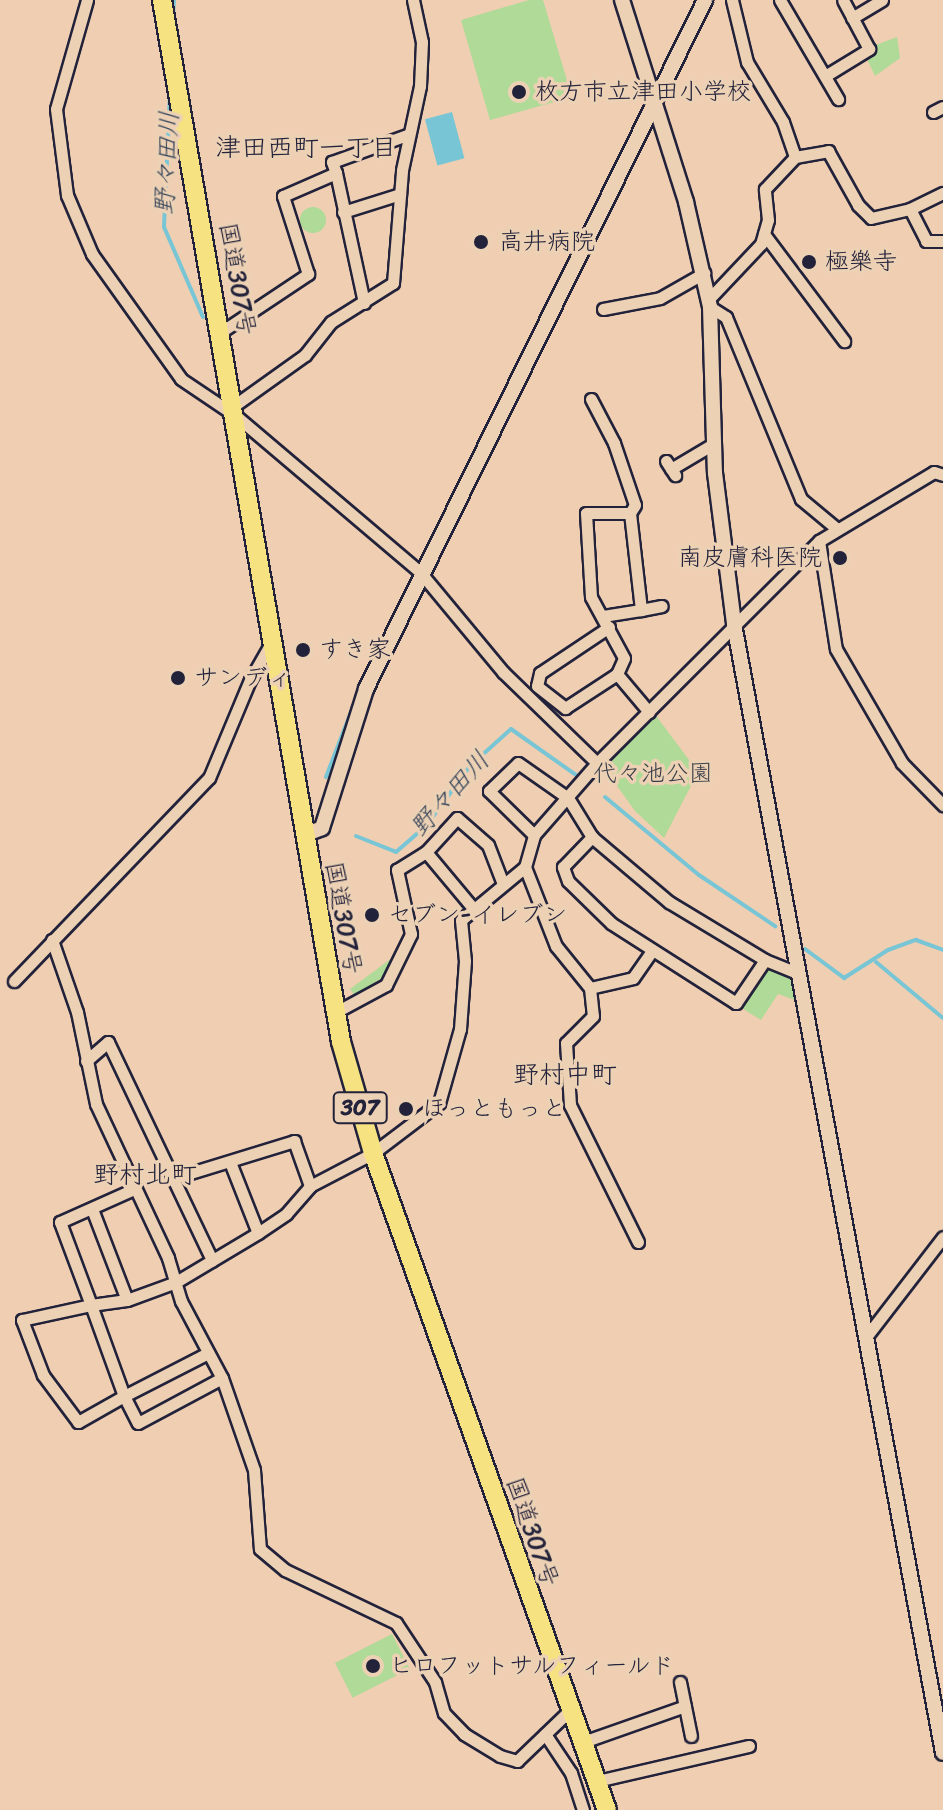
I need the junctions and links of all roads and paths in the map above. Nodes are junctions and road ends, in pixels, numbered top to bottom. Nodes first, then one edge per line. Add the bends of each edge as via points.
1 (87, 0) edge
2 (162, 0) edge
3 (413, 0) edge
4 (622, 0) edge
5 (705, 0) edge
6 (732, 0) edge
7 (780, 0) edge
8 (843, 0) edge
9 (882, 0) edge
10 (852, 18) junction
11 (825, 76) junction
12 (655, 99) junction
13 (838, 99) dead end
14 (407, 135) dead end
15 (795, 157) junction
16 (336, 173) junction
17 (943, 193) edge
18 (400, 194) junction
19 (910, 209) junction
20 (343, 212) junction
21 (764, 234) junction
22 (943, 241) edge
23 (704, 273) junction
24 (364, 303) junction
25 (709, 304) junction
26 (603, 309) dead end
27 (222, 336) junction
28 (844, 341) dead end
29 (591, 399) dead end
30 (236, 411) junction
31 (713, 444) junction
32 (671, 468) dead end
33 (943, 475) edge
34 (630, 513) junction
35 (837, 529) junction
36 (819, 541) junction
37 (420, 572) junction
38 (662, 606) dead end
39 (641, 610) junction
40 (606, 622) junction
41 (734, 624) junction
42 (271, 642) junction
43 (617, 674) junction
44 (649, 712) junction
45 (597, 763) junction
46 (568, 798) junction
47 (943, 805) edge
48 (304, 835) junction
49 (534, 835) junction
50 (592, 837) junction
51 (426, 852) junction
52 (525, 867) junction
53 (502, 882) junction
54 (472, 907) junction
55 (52, 940) junction
56 (652, 951) junction
57 (765, 960) junction
58 (798, 973) junction
59 (14, 981) dead end
60 (590, 988) junction
61 (336, 1012) junction
62 (86, 1061) junction
63 (373, 1153) junction
64 (230, 1162) junction
65 (174, 1178) junction
66 (310, 1186) junction
67 (134, 1189) junction
68 (92, 1209) junction
69 (258, 1233) junction
70 (943, 1237) edge
71 (638, 1242) dead end
72 (212, 1260) junction
73 (176, 1282) junction
74 (127, 1300) junction
75 (91, 1305) junction
76 (866, 1337) junction
77 (208, 1353) junction
78 (222, 1378) junction
79 (124, 1396) junction
80 (680, 1682) dead end
81 (685, 1706) junction
82 (570, 1710) junction
83 (545, 1734) junction
84 (691, 1736) dead end
85 (583, 1742) junction
86 (749, 1746) dead end
87 (943, 1753) edge
88 (597, 1781) junction
89 (583, 1810) edge
90 (607, 1810) edge

1 - 30 street via 56,109 67,195 92,254 181,379
2 - 27 highway, 国道307号 / 307
3 - 18 street via 422,42 420,86
4 - 12 street
5 - 12 street
6 - 15 street via 747,62 783,122
7 - 11 street
8 - 10 street
9 - 10 street
10 - 11 street via 869,49
11 - 13 street
12 - 23 street
12 - 37 street
14 - 16 street via 332,162
15 - 19 street via 828,151 871,218
15 - 21 street via 765,189
16 - 20 street
16 - 27 street via 283,196 308,274
17 - 19 street
18 - 20 street
18 - 24 street via 393,283
19 - 22 street via 926,241
20 - 24 street
21 - 25 street
21 - 28 street
23 - 25 street
23 - 26 street via 660,298
24 - 30 street via 331,322 305,355 255,390
25 - 31 street
25 - 35 street via 726,317 801,499
27 - 30 highway, 国道307号 / 307
29 - 34 street via 614,443 635,505
30 - 37 street
30 - 42 highway, 国道307号 / 307
31 - 32 street
31 - 41 street
33 - 35 street via 934,472
34 - 39 street
34 - 40 street via 586,513 591,597
35 - 36 street
36 - 41 street
36 - 47 street via 836,649 902,763
37 - 45 street via 503,672
37 - 48 street via 366,689 322,828
38 - 39 street
39 - 40 street
40 - 43 street via 624,658
40 - 43 street via 540,673 537,686 565,708
41 - 44 street
41 - 58 street
42 - 48 highway, 国道307号 / 307
42 - 55 street via 209,778
43 - 44 street
44 - 45 street
45 - 46 street
46 - 49 street
46 - 49 street via 518,763 489,791
46 - 50 street
48 - 61 highway, 国道307号 / 307
49 - 52 street
50 - 56 street via 563,867 568,881 611,923
50 - 57 street via 669,902
51 - 53 street via 457,818 488,845
51 - 54 street
51 - 61 street via 397,870 411,934 386,985
52 - 53 street
52 - 60 street via 556,946
53 - 54 street
54 - 63 street via 461,920 465,961 460,1029 439,1103
55 - 59 street
55 - 62 street via 77,1012
56 - 57 street via 736,1003
56 - 60 street via 633,978
57 - 58 street
58 - 76 street
60 - 71 street via 593,1016 566,1043 570,1105
61 - 63 highway, 国道307号 / 307
62 - 65 street via 108,1042
62 - 67 street via 96,1104
63 - 66 street
63 - 82 highway, 国道307号 / 307
64 - 65 street
64 - 66 street via 294,1141
64 - 69 street
65 - 72 street
66 - 69 street via 286,1214
67 - 68 street
67 - 73 street
68 - 74 street
68 - 75 street via 60,1222
69 - 72 street
70 - 76 street
72 - 73 street
73 - 74 street
73 - 77 street
74 - 75 street
75 - 79 street
75 - 79 street via 22,1320 43,1375 78,1422
76 - 87 street
77 - 78 street
77 - 79 street
78 - 79 street via 138,1423
78 - 83 street via 259,1488 260,1549 285,1570 396,1623 435,1682 444,1713 483,1746 517,1761
80 - 81 street
81 - 84 street
81 - 85 street
82 - 83 street
82 - 85 highway, 国道307号 / 307
83 - 89 street via 571,1773
85 - 88 highway, 国道307号 / 307
86 - 88 street
88 - 90 highway, 国道307号 / 307

